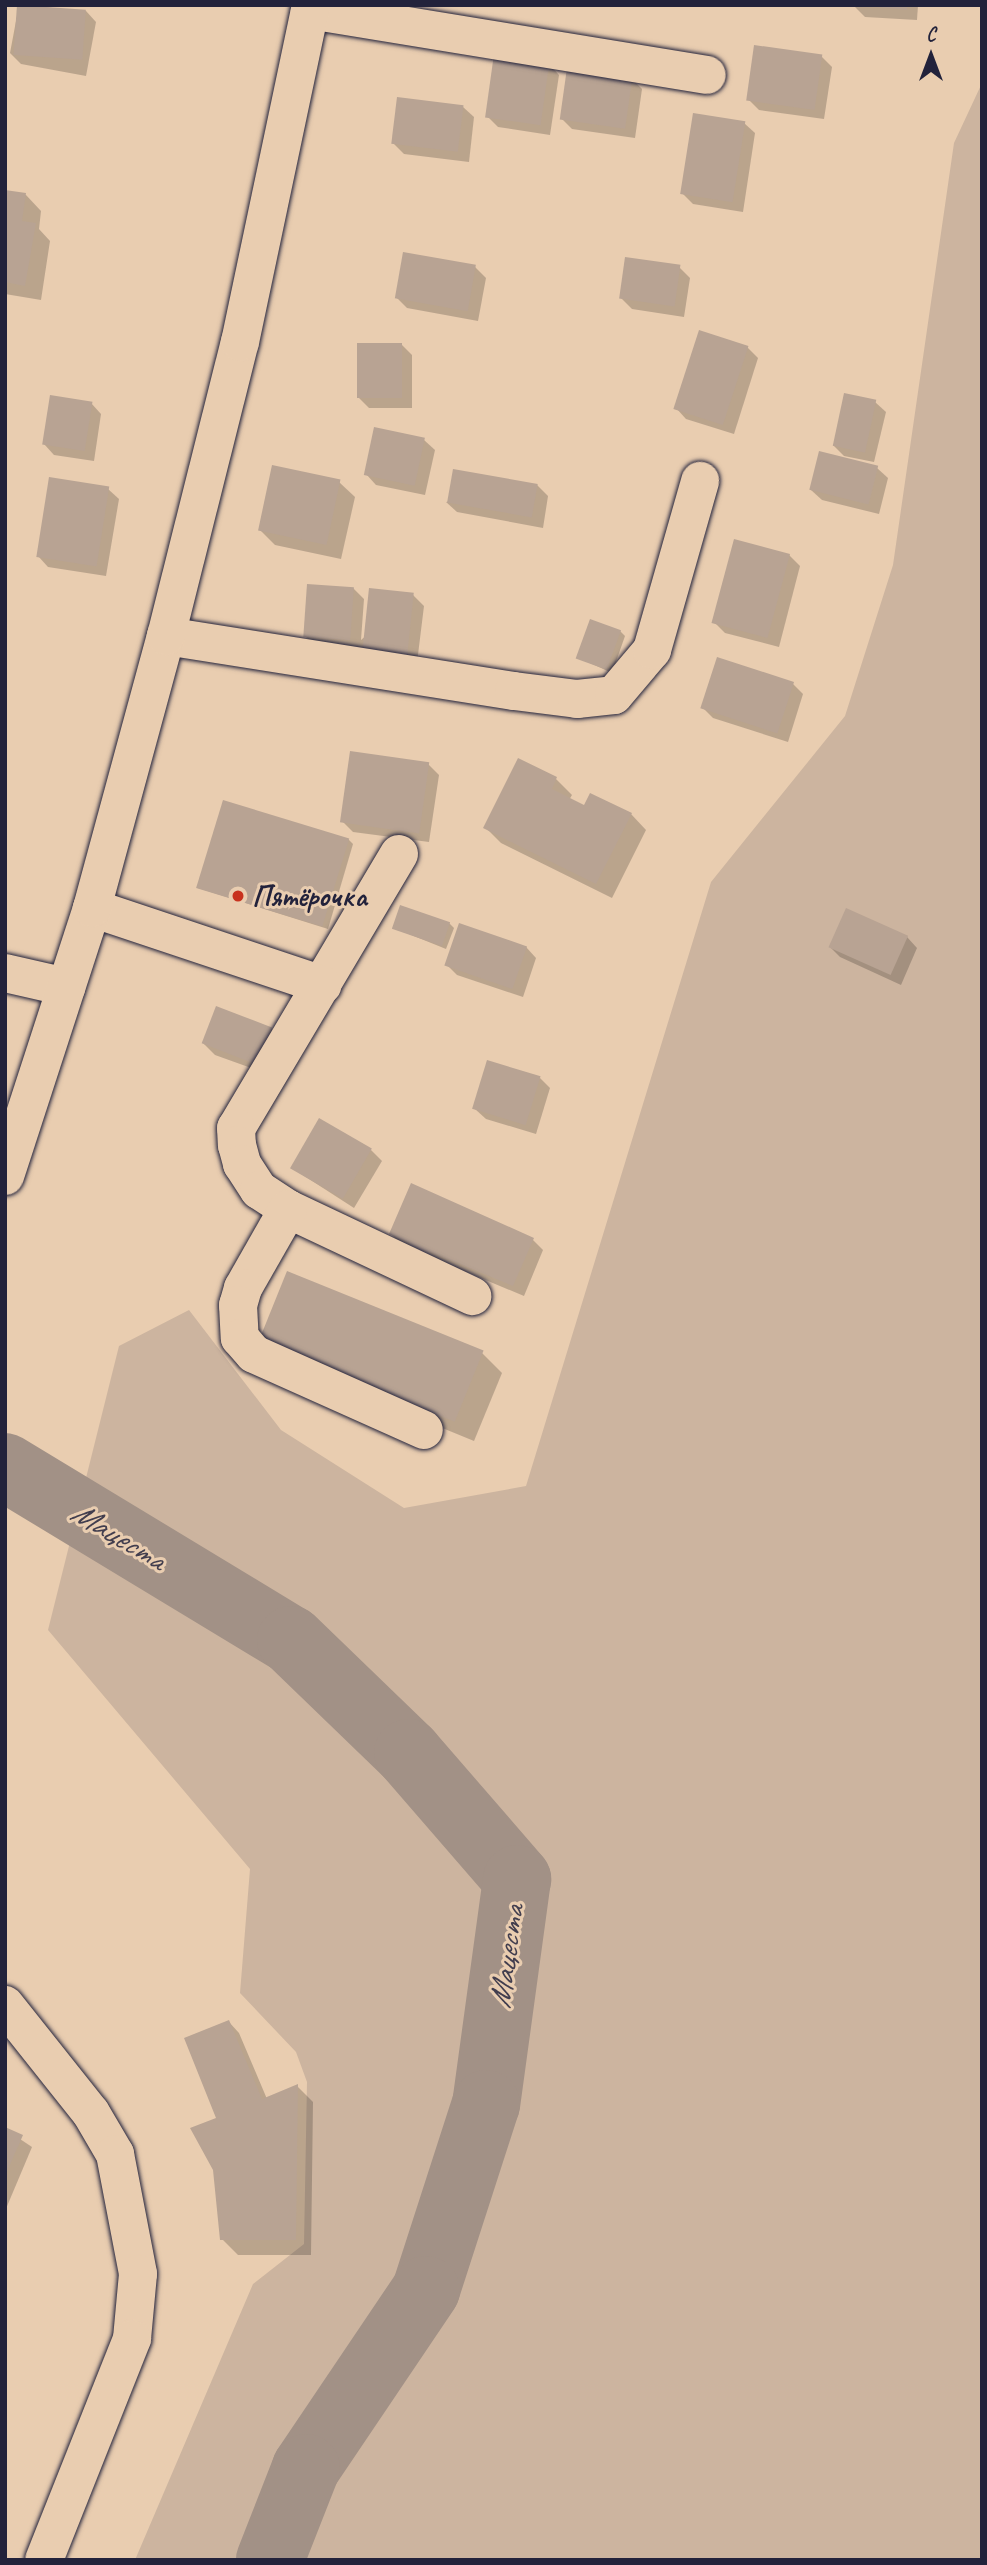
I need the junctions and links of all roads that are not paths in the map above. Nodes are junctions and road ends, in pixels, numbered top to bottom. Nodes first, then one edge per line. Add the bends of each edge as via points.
1 (311, 7) edge
2 (707, 75) dead end
3 (700, 481) dead end
4 (166, 636) junction
5 (399, 854) dead end
6 (92, 908) junction
7 (5, 972) edge
8 (322, 985) junction
9 (66, 986) junction
10 (8, 1170) edge
11 (288, 1209) junction
12 (472, 1296) dead end
13 (424, 1430) dead end
14 (7, 2009) edge
15 (44, 2560) edge

1 - 2 street
1 - 4 street via 240,342
3 - 4 street via 652,650 614,695 577,699 526,693
4 - 6 street
5 - 8 street
6 - 8 street
6 - 9 street
7 - 9 street
8 - 11 street via 236,1128 242,1164 253,1181
9 - 10 street
11 - 12 street
11 - 13 street via 243,1288 238,1305 240,1338 254,1354
14 - 15 street via 91,2113 115,2154 138,2274 132,2339

